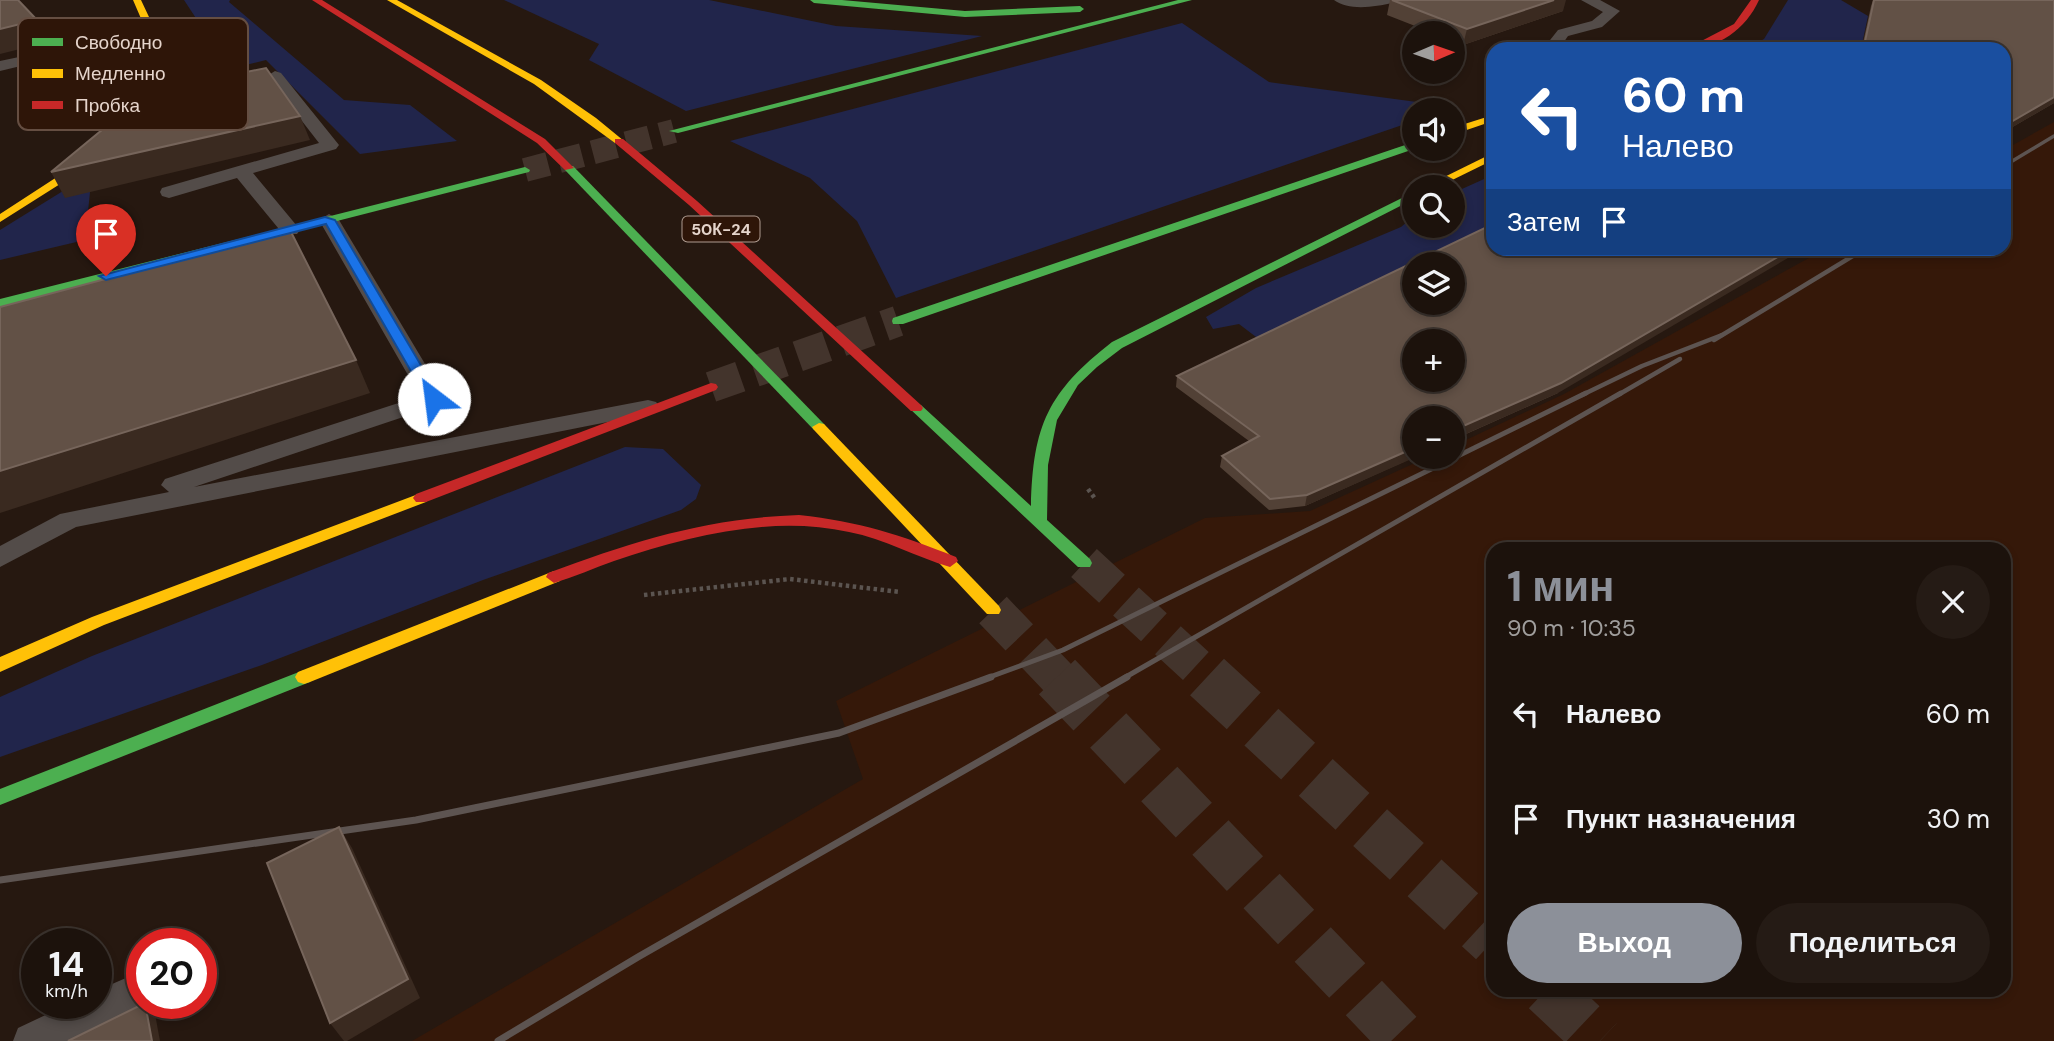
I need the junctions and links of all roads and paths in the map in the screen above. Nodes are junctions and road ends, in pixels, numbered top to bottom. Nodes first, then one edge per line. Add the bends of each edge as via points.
1 (137, 0) edge
2 (316, 0) edge
3 (391, 0) edge
4 (814, 0) edge
5 (1155, 0) edge
6 (1188, 0) edge
7 (1341, 0) edge
8 (1387, 0) edge
9 (1588, 0) edge
10 (1755, 0) edge
11 (145, 18) edge
12 (1556, 42) edge
13 (1709, 42) edge
14 (18, 62) edge
15 (0, 66) edge
16 (275, 76) edge
17 (1486, 120) edge
18 (1465, 128) edge
19 (125, 130) edge
20 (674, 131) tunnel mouth
21 (1402, 149) edge
22 (1486, 159) edge
23 (525, 170) tunnel mouth
24 (241, 172) junction
25 (1454, 175) edge
26 (169, 192) dead end
27 (1402, 201) edge
28 (0, 219) edge
29 (329, 220) junction
30 (290, 230) junction
31 (0, 303) edge
32 (898, 321) tunnel mouth
33 (711, 387) tunnel mouth
34 (670, 402) junction
35 (69, 520) junction
36 (1040, 521) junction
37 (0, 542) edge
38 (0, 558) edge
39 (950, 561) junction
40 (1084, 563) tunnel mouth
41 (993, 610) tunnel mouth
42 (0, 665) edge
43 (0, 797) edge
44 (126, 996) edge
45 (32, 1041) edge

1 - 11 main road
2 - 39 main road via 541,141
3 - 36 main road, 50К-24 via 506,64 597,122 693,203
4 - 5 main road via 1005,14
6 - 20 main road
7 - 8 lane
9 - 12 lane via 1613,11 1597,24 1563,33
10 - 13 main road via 1733,33
14 - 15 lane
16 - 24 lane via 330,145
17 - 18 main road
19 - 28 main road
21 - 32 main road
22 - 25 main road
23 - 29 main road
24 - 26 lane
24 - 30 lane
27 - 36 main road via 1091,361 1053,406 1038,463
29 - 30 main road
29 - 35 lane via 434,399
30 - 31 main road
33 - 34 main road
34 - 35 lane
34 - 42 main road via 111,616
35 - 37 lane
35 - 38 lane
36 - 40 main road
39 - 41 main road
39 - 43 main road via 886,532 846,524 753,521 703,528 583,567
44 - 45 lane

